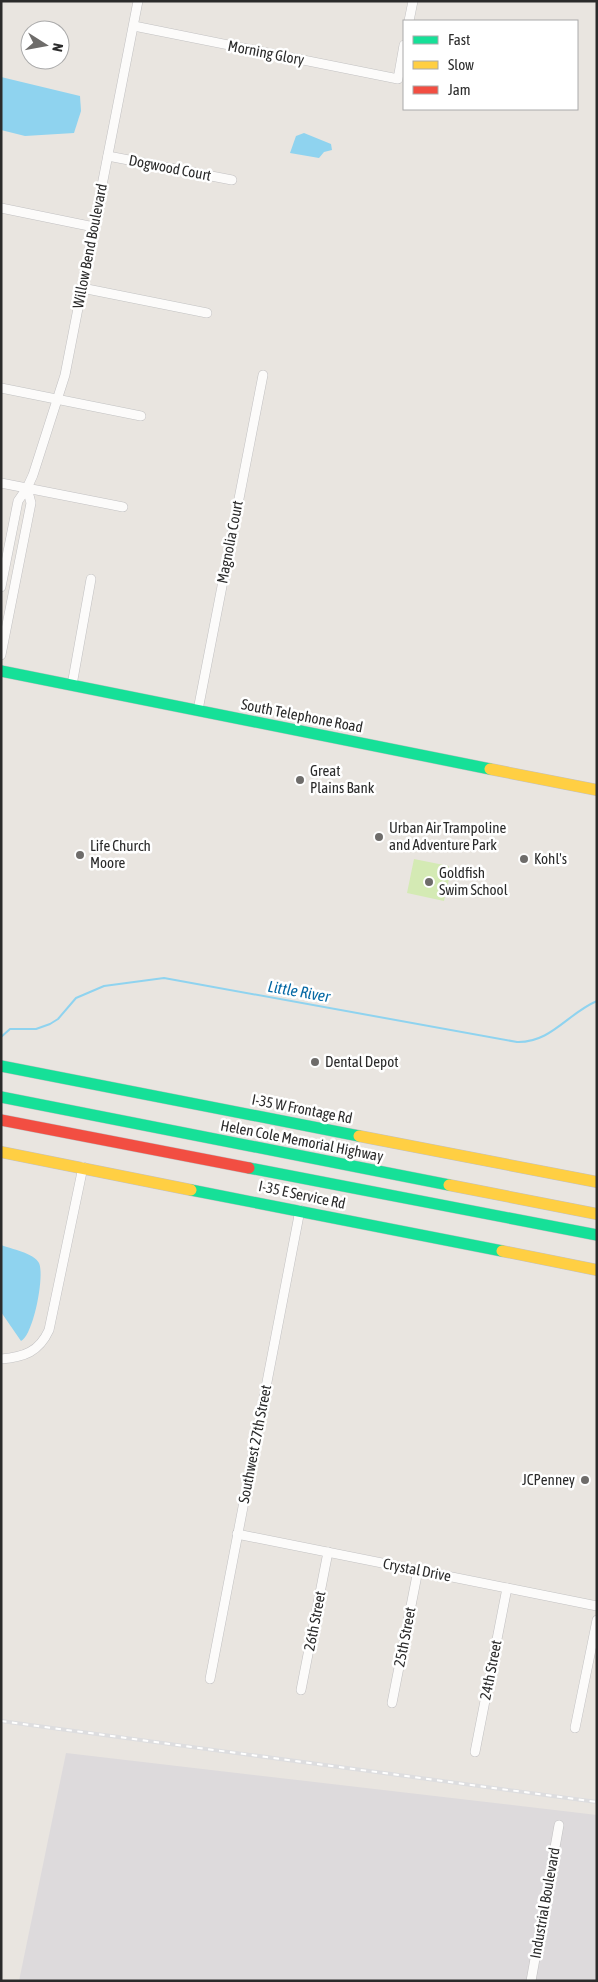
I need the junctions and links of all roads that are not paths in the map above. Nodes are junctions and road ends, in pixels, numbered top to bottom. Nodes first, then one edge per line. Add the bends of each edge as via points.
1 (138, 1) edge
2 (413, 1) edge
3 (409, 20) edge
4 (134, 26) junction
5 (403, 51) edge
6 (108, 156) junction
7 (232, 180) dead end
8 (1, 208) edge
9 (94, 227) junction
10 (82, 288) junction
11 (207, 313) dead end
12 (263, 375) dead end
13 (1, 388) edge
14 (58, 399) junction
15 (141, 416) dead end
16 (1, 483) edge
17 (27, 488) junction
18 (123, 508) dead end
19 (91, 579) dead end
20 (1, 587) edge
21 (1, 655) edge
22 (1, 671) edge
23 (72, 685) junction
24 (198, 710) junction
25 (597, 790) edge
26 (1, 1066) edge
27 (1, 1097) edge
28 (1, 1120) edge
29 (1, 1152) edge
30 (83, 1167) junction
31 (597, 1182) edge
32 (300, 1210) junction
33 (597, 1214) edge
34 (597, 1235) edge
35 (597, 1270) edge
36 (1, 1359) edge
37 (237, 1534) junction
38 (328, 1552) junction
39 (418, 1570) junction
40 (507, 1588) junction
41 (597, 1606) edge
42 (597, 1620) edge
43 (210, 1678) dead end
44 (301, 1690) dead end
45 (392, 1703) dead end
46 (575, 1728) dead end
47 (475, 1752) dead end
48 (559, 1825) dead end
49 (531, 1981) edge

1 - 4 street, Willow Bend Boulevard
2 - 3 street
4 - 5 street, Morning Glory via 398,79
4 - 6 street, Willow Bend Boulevard
6 - 7 street, Dogwood Court
6 - 9 street, Willow Bend Boulevard
8 - 9 street
9 - 10 street, Willow Bend Boulevard
10 - 11 street
10 - 14 street, Willow Bend Boulevard
12 - 24 street, Magnolia Court
13 - 14 street
14 - 15 street
14 - 17 street, Willow Bend Boulevard
16 - 17 street
17 - 18 street
17 - 20 street, Willow Bend Boulevard via 18,501
17 - 21 street, Willow Bend Boulevard via 31,503
19 - 23 street
22 - 23 main road, South Telephone Road
23 - 24 main road, South Telephone Road
24 - 25 main road, South Telephone Road
26 - 31 main road, I-35 W Frontage Rd
27 - 33 main road, Helen Cole Memorial Highway
28 - 34 main road
29 - 30 main road, I-35 E Service Rd
30 - 32 main road, I-35 E Service Rd
30 - 36 street via 44,1342 23,1356
32 - 35 main road, I-35 E Service Rd
32 - 37 street, Southwest 27th Street
37 - 38 street, Crystal Drive
37 - 43 street, Southwest 27th Street
38 - 39 street, Crystal Drive
38 - 44 street, 26th Street
39 - 40 street, Crystal Drive
39 - 45 street, 25th Street
40 - 41 street, Crystal Drive
40 - 47 street, 24th Street
42 - 46 street
48 - 49 street, Industrial Boulevard

